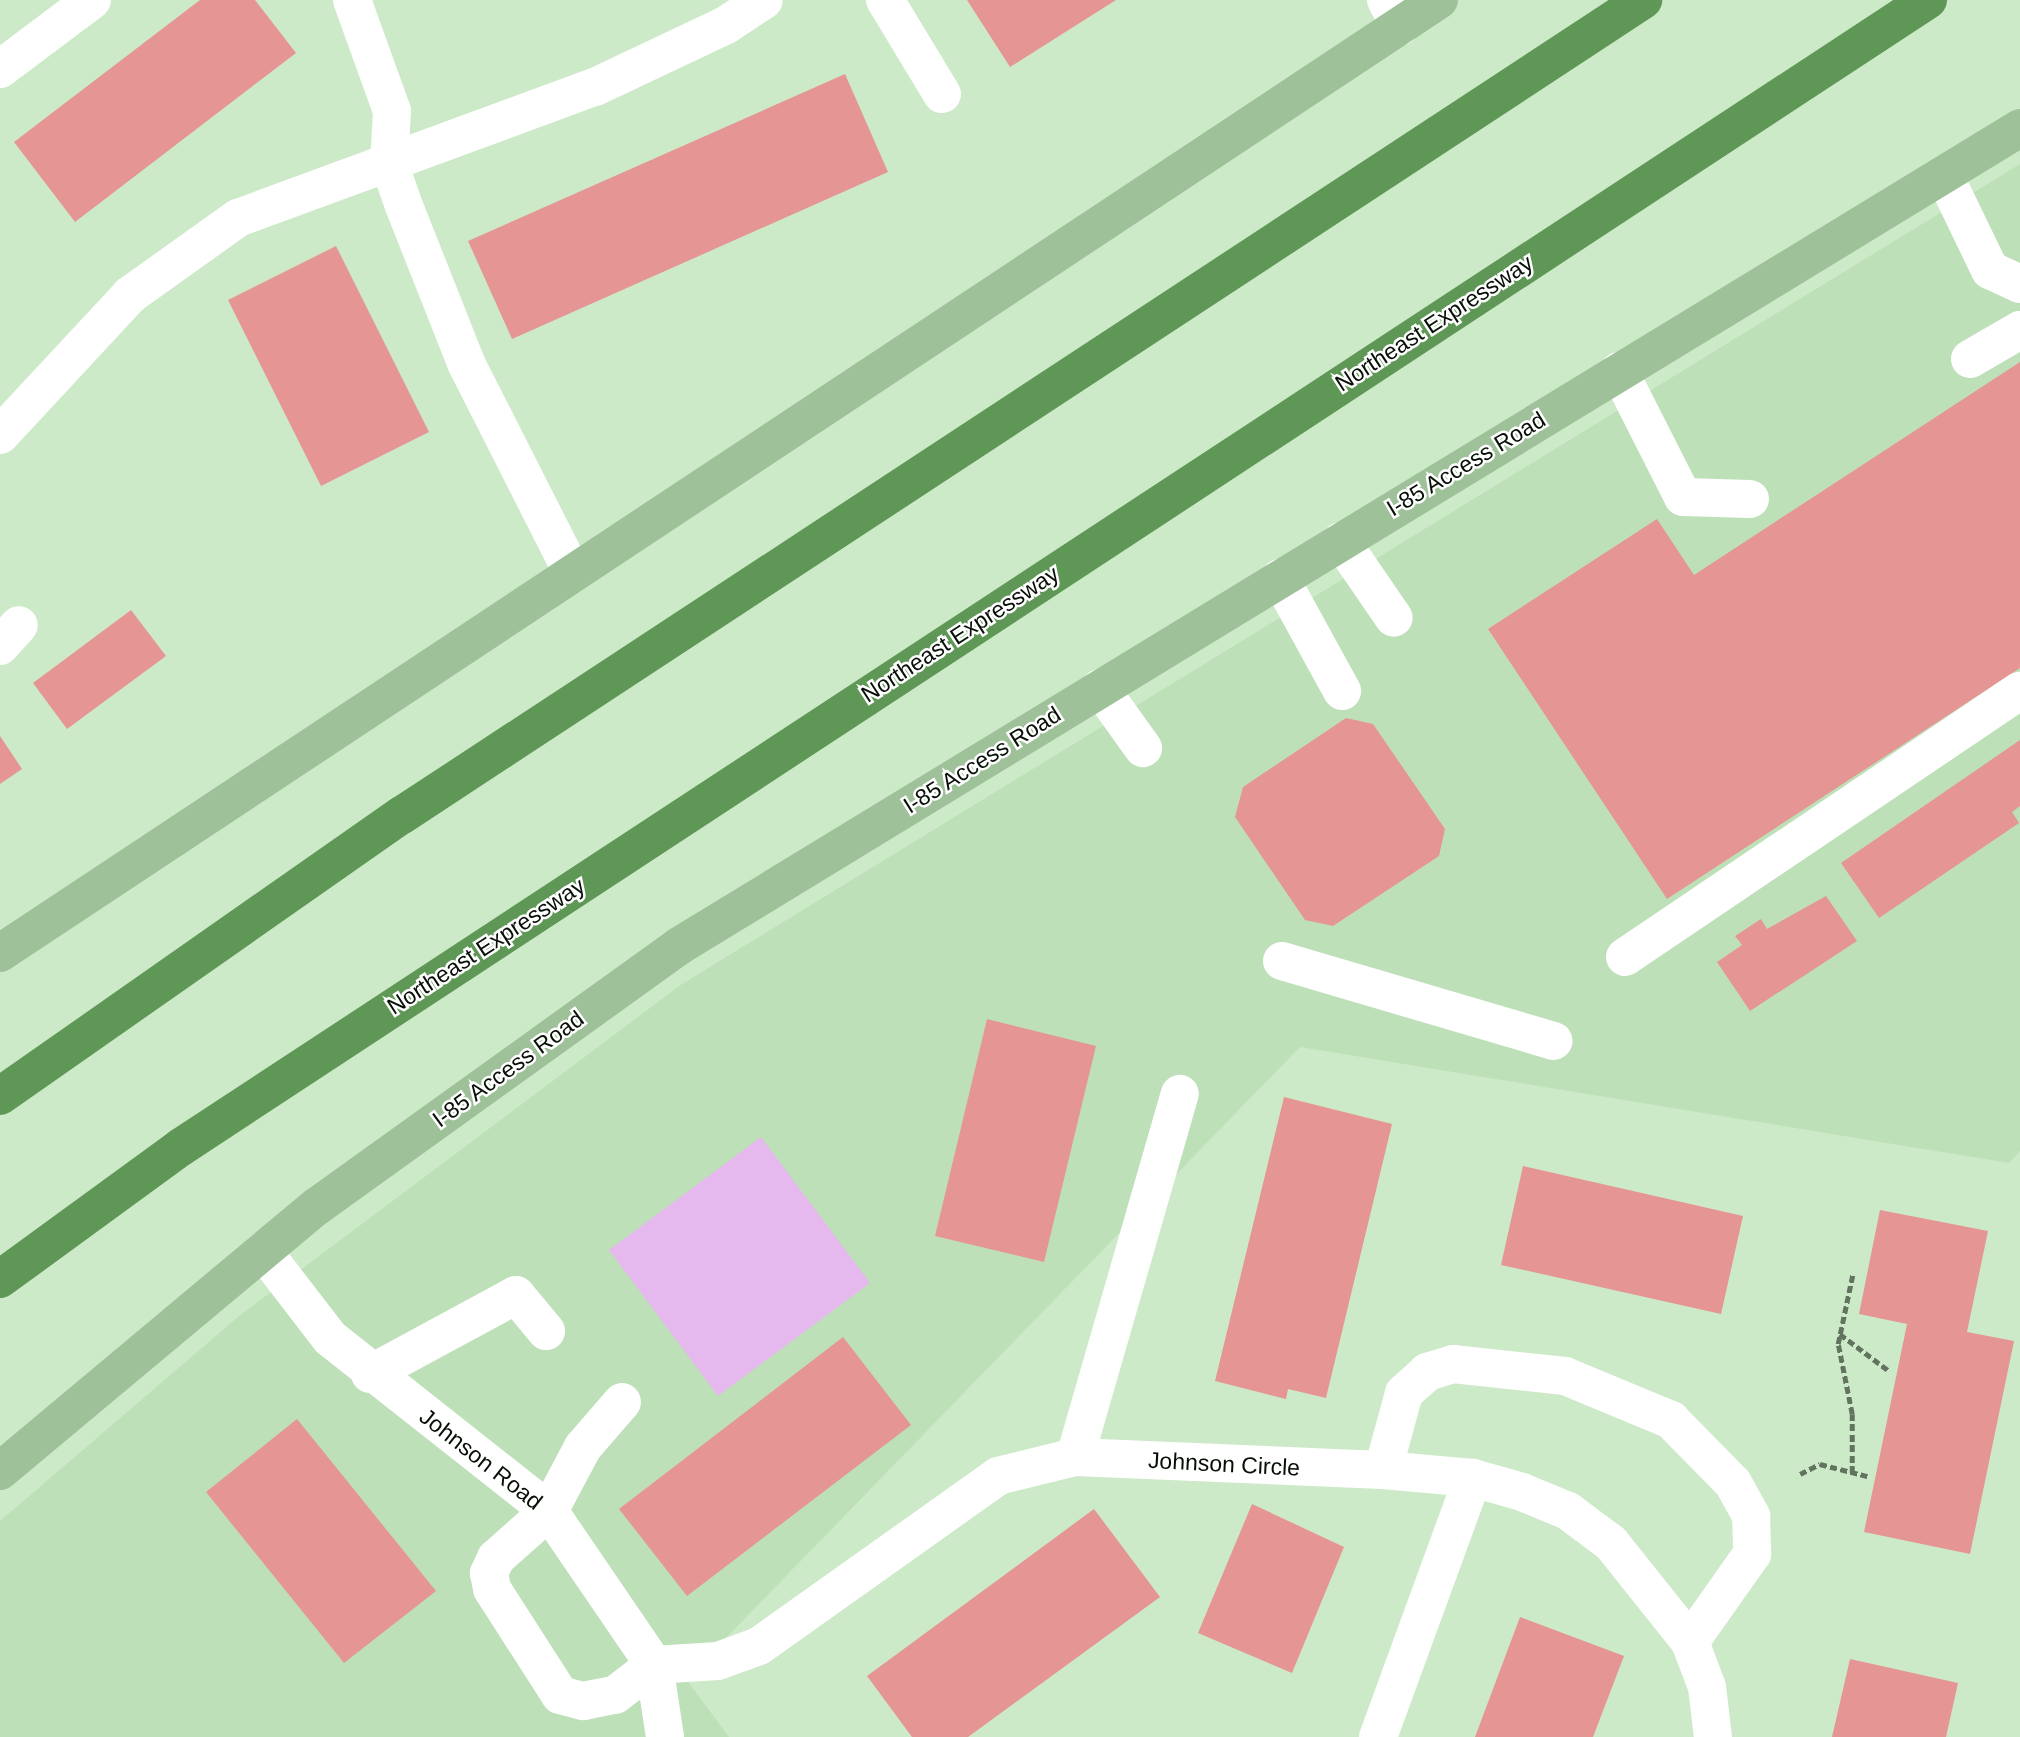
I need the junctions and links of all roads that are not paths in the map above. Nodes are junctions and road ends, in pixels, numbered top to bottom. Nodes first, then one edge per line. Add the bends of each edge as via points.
1 (92, 0) edge
2 (352, 0) edge
3 (764, 0) edge
4 (885, 0) edge
5 (1439, 0) edge
6 (1643, 0) edge
7 (1928, 0) edge
8 (1393, 13) edge
9 (0, 69) edge
10 (942, 94) dead end
11 (2020, 128) edge
12 (389, 163) junction
13 (1944, 175) junction
14 (2020, 284) edge
15 (2020, 330) edge
16 (1970, 359) dead end
17 (1619, 371) junction
18 (0, 435) edge
19 (1749, 499) dead end
20 (1341, 541) junction
21 (570, 570) junction
22 (1280, 578) junction
23 (1394, 618) dead end
24 (1100, 688) junction
25 (1342, 691) dead end
26 (2020, 691) edge
27 (1143, 748) dead end
28 (0, 953) edge
29 (1625, 957) dead end
30 (1282, 961) dead end
31 (1553, 1041) dead end
32 (1180, 1094) dead end
33 (0, 1096) edge
34 (263, 1251) junction
35 (0, 1279) edge
36 (546, 1331) dead end
37 (370, 1374) junction
38 (622, 1402) dead end
39 (1075, 1458) junction
40 (0, 1471) edge
41 (1383, 1471) junction
42 (1473, 1478) junction
43 (549, 1511) junction
44 (1690, 1642) junction
45 (654, 1665) junction
46 (665, 1737) edge
47 (1378, 1737) edge
48 (1713, 1737) edge

1 - 9 street
2 - 12 street via 391,111
3 - 12 street via 726,25 595,88
4 - 10 street
5 - 8 main road
6 - 33 highway via 402,815
7 - 35 highway, Northeast Expressway via 181,1147
8 - 21 main road
11 - 13 main road, I-85 Access Road
12 - 18 street via 239,218 131,295
12 - 21 street via 467,365
13 - 14 street via 1990,270
13 - 17 main road, I-85 Access Road
15 - 16 street
17 - 19 street via 1683,497
17 - 20 main road, I-85 Access Road
20 - 22 main road, I-85 Access Road
20 - 23 street
21 - 28 main road
22 - 24 main road, I-85 Access Road
22 - 25 street
24 - 27 street
24 - 34 main road, I-85 Access Road via 680,946
26 - 29 street
30 - 31 street
32 - 39 street
34 - 37 street, Johnson Road via 302,1306
34 - 40 main road, I-85 Access Road
36 - 37 street via 516,1295
37 - 43 street, Johnson Road
38 - 43 street via 583,1447
39 - 41 street, Johnson Circle
39 - 45 street, Johnson Circle via 998,1476 738,1657
41 - 42 street, Johnson Circle
41 - 44 street via 1404,1394 1427,1372 1453,1364 1565,1376 1671,1420 1733,1483 1751,1516 1752,1554
42 - 44 street, Johnson Circle via 1568,1511 1600,1535 1639,1572
42 - 47 street
43 - 45 street, Johnson Road
43 - 45 street via 496,1558 489,1573 492,1590 560,1695 583,1701 615,1695
44 - 48 street, Johnson Circle via 1707,1687
45 - 46 street, Johnson Road

